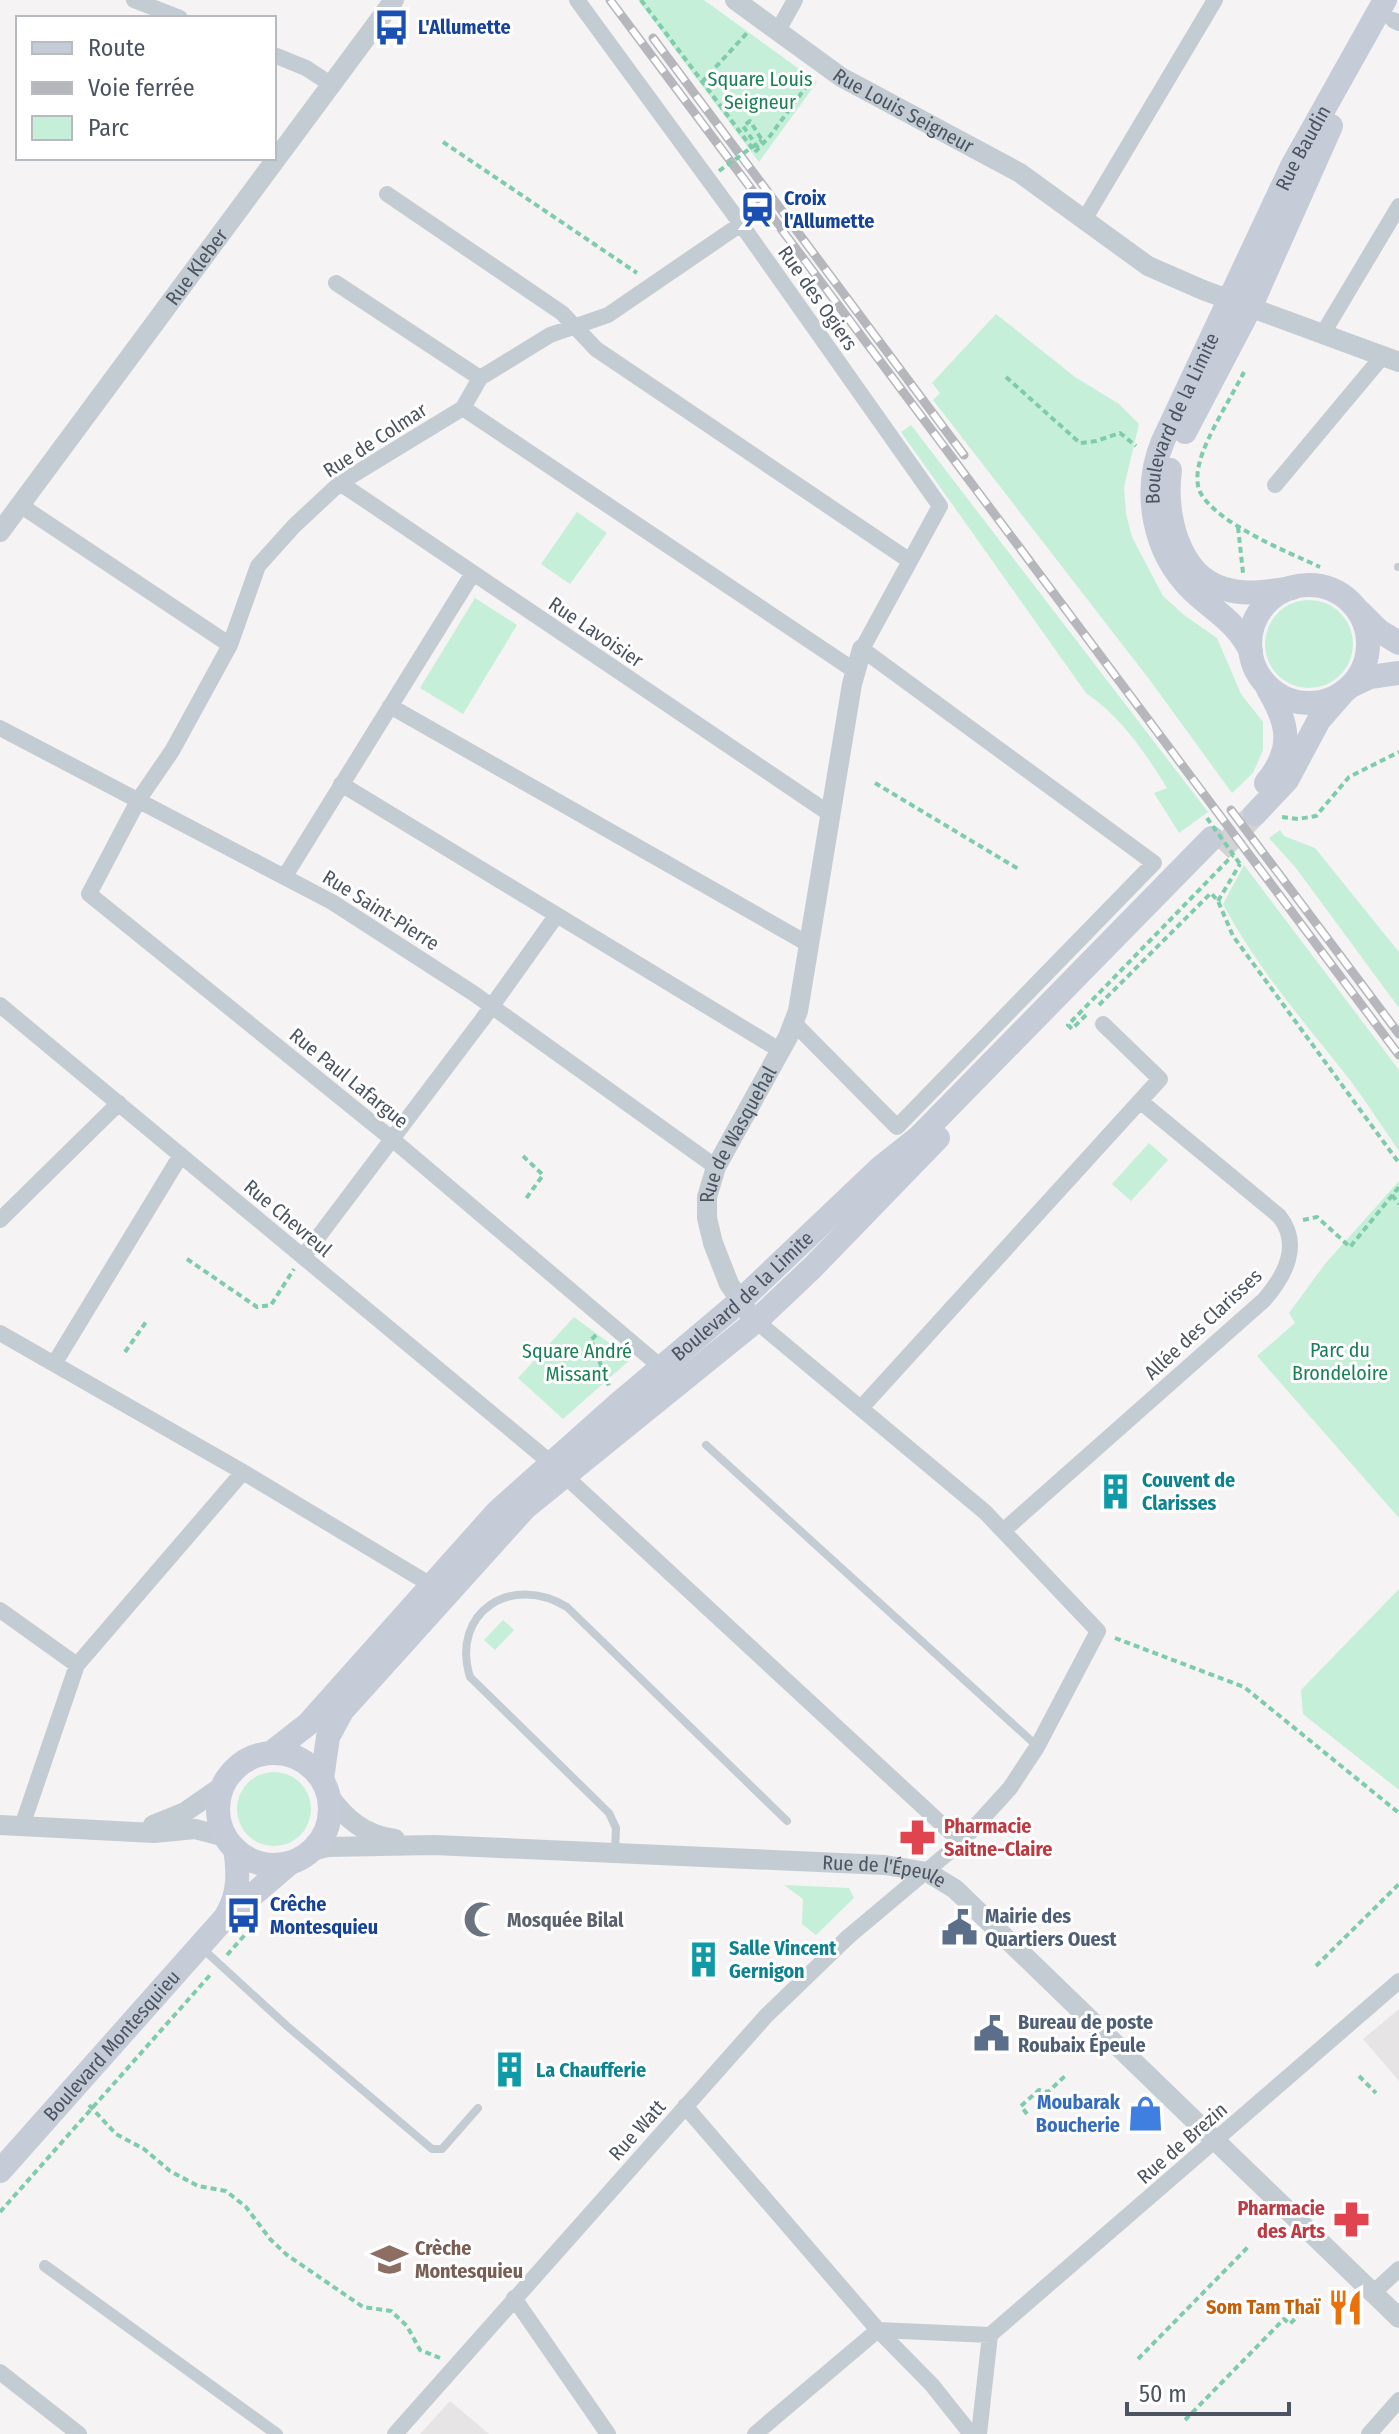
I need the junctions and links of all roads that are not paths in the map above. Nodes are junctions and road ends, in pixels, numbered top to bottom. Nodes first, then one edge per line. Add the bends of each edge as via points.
1 (134, 0) edge
2 (394, 0) edge
3 (577, 0) edge
4 (735, 0) edge
5 (795, 0) edge
6 (1215, 0) edge
7 (1388, 10) edge
8 (175, 16) edge
9 (777, 32) junction
10 (276, 56) edge
11 (332, 85) junction
12 (387, 194) dead end
13 (1399, 206) edge
14 (1080, 217) junction
15 (741, 224) junction
16 (336, 283) dead end
17 (1240, 304) junction
18 (575, 326) junction
19 (1322, 335) junction
20 (1390, 360) edge
21 (480, 378) junction
22 (463, 408) junction
23 (340, 483) junction
24 (1275, 485) dead end
25 (20, 505) junction
26 (940, 506) joint
27 (0, 532) edge
28 (910, 561) junction
29 (473, 573) junction
30 (1292, 588) junction
31 (1356, 608) junction
32 (1399, 643) edge
33 (230, 645) junction
34 (862, 649) junction
35 (1251, 652) junction
36 (855, 671) junction
37 (1399, 673) edge
38 (1265, 684) junction
39 (1347, 690) junction
40 (390, 706) junction
41 (0, 728) edge
42 (341, 784) junction
43 (139, 799) junction
44 (830, 814) junction
45 (285, 876) junction
46 (556, 916) junction
47 (810, 945) junction
48 (0, 1005) edge
49 (491, 1006) junction
50 (794, 1023) junction
51 (1103, 1024) dead end
52 (781, 1051) junction
53 (1140, 1101) junction
54 (119, 1103) junction
55 (392, 1139) junction
56 (181, 1155) junction
57 (716, 1167) junction
58 (0, 1220) edge
59 (303, 1257) junction
60 (739, 1302) junction
61 (756, 1321) junction
62 (0, 1333) edge
63 (54, 1364) junction
64 (661, 1367) junction
65 (861, 1408) junction
66 (706, 1445) dead end
67 (558, 1469) junction
68 (243, 1472) junction
69 (1003, 1531) junction
70 (431, 1585) junction
71 (0, 1610) edge
72 (77, 1665) junction
73 (1037, 1747) junction
74 (271, 1753) junction
75 (224, 1785) junction
76 (325, 1788) junction
77 (787, 1821) dead end
78 (0, 1825) edge
79 (22, 1826) junction
80 (125, 1830) junction
81 (961, 1842) junction
82 (231, 1843) junction
83 (434, 1845) junction
84 (312, 1851) junction
85 (615, 1853) junction
86 (290, 1863) junction
87 (927, 1872) junction
88 (223, 1920) junction
89 (199, 1946) junction
90 (1399, 1981) edge
91 (685, 2106) junction
92 (478, 2108) dead end
93 (1215, 2141) junction
94 (0, 2171) edge
95 (45, 2266) dead end
96 (1399, 2269) edge
97 (1374, 2292) junction
98 (514, 2298) junction
99 (1399, 2318) edge
100 (878, 2330) junction
101 (990, 2335) junction
102 (0, 2372) edge
103 (1399, 2400) edge
104 (79, 2434) edge
105 (277, 2434) edge
106 (395, 2434) edge
107 (608, 2434) edge
108 (755, 2434) edge
109 (971, 2434) edge
110 (979, 2434) edge
111 (1369, 2434) edge

1 - 8 street
2 - 11 street, Rue Kleber
3 - 15 street, Rue des Ogiers
4 - 9 street, Rue Louis Seigneur
5 - 9 street
6 - 14 street
7 - 17 main road, Rue Baudin
9 - 14 street, Rue Louis Seigneur via 821,65 1020,173
10 - 11 street
11 - 25 street, Rue Kleber
12 - 18 street
13 - 19 street
14 - 17 street, Rue Louis Seigneur via 1148,266
15 - 18 street, Rue de Colmar via 608,315
15 - 26 street, Rue des Ogiers
16 - 21 street
17 - 19 street, Rue Louis Seigneur
17 - 30 main road, Boulevard de la Limite via 1178,446 1168,499 1183,552 1210,583 1245,592
17 - 35 main road, Boulevard de la Limite via 1157,454 1152,504 1162,544 1178,573 1234,624
18 - 21 street, Rue de Colmar via 550,335
18 - 28 street via 596,349
19 - 20 street, Rue Louis Seigneur
20 - 24 street
21 - 22 street, Rue de Colmar
22 - 23 street, Rue de Colmar
22 - 36 street
23 - 29 street, Rue Lavoisier
23 - 33 street, Rue de Colmar via 258,566
25 - 27 street, Rue Kleber
25 - 33 street
26 - 28 street, Rue de Wasquehal
28 - 34 street, Rue de Wasquehal
29 - 40 street
29 - 44 street, Rue Lavoisier
30 - 31 main road via 1329,589
30 - 35 main road via 1259,613
31 - 32 main road
31 - 39 main road via 1366,627 1368,648 1361,672
33 - 43 street, Rue de Colmar
34 - 36 street, Rue de Wasquehal
34 - 50 street via 1154,863 897,1127
35 - 38 main road
36 - 44 street, Rue de Wasquehal
37 - 39 main road via 1370,677
38 - 39 main road via 1300,703 1325,702
38 - 39 main road via 1281,710 1287,734 1260,811 1287,780 1319,720
40 - 42 street
40 - 47 street
41 - 43 street, Rue Saint-Pierre
42 - 45 street
42 - 46 street
43 - 45 street, Rue Saint-Pierre
43 - 55 street, Rue Paul Lafargue via 89,894
44 - 47 street, Rue de Wasquehal
45 - 49 street, Rue Saint-Pierre
46 - 49 street
46 - 52 street
47 - 50 street, Rue de Wasquehal
48 - 54 street, Rue Chevreul
49 - 55 street
49 - 57 street, Rue Saint-Pierre
50 - 52 street, Rue de Wasquehal
51 - 53 street via 1160,1079
52 - 57 street, Rue de Wasquehal
53 - 65 street
53 - 69 street, Allée des Clarisses via 1285,1224 1289,1255 1282,1277
54 - 56 street, Rue Chevreul
54 - 58 street
55 - 59 street
55 - 64 street, Rue Paul Lafargue
56 - 59 street, Rue Chevreul
56 - 63 street
57 - 60 street, Rue de Wasquehal via 706,1206 709,1229
59 - 67 street, Rue Chevreul
60 - 61 street, Rue de Wasquehal
60 - 61 main road, Boulevard de la Limite via 1222,845
60 - 64 main road, Boulevard de la Limite
61 - 65 street, Rue de Wasquehal
61 - 67 main road, Boulevard de la Limite
62 - 63 street
63 - 68 street
64 - 67 main road, Boulevard de la Limite
65 - 69 street, Rue de Wasquehal
66 - 73 lane
67 - 70 main road, Boulevard de la Limite via 497,1512
67 - 76 main road, Boulevard de la Limite via 352,1697 328,1737
67 - 81 street, Rue Chevreul
68 - 70 street
68 - 72 street
69 - 73 street, Rue de Wasquehal via 1098,1631
70 - 74 main road, Boulevard de la Limite via 308,1724
71 - 72 street
72 - 79 street
73 - 81 street via 1010,1788
74 - 75 main road via 241,1764
74 - 76 main road via 308,1764
75 - 80 street via 166,1821
75 - 82 main road via 219,1811
76 - 83 street, Rue de l'Épeule via 366,1832
76 - 84 main road via 328,1826
77 - 85 lane via 567,1607 542,1595 507,1596 492,1603 474,1623 466,1650 470,1677 609,1813 616,1828
78 - 79 street
79 - 80 street
80 - 82 street via 195,1829
81 - 87 street
82 - 86 main road via 261,1863
82 - 88 main road, Boulevard Montesquieu via 237,1889
83 - 84 street, Rue de l'Épeule
83 - 85 street, Rue de l'Épeule
84 - 86 main road
85 - 87 street, Rue de l'Épeule via 885,1865
86 - 88 main road, Boulevard Montesquieu
87 - 91 street, Rue Watt via 807,1974
87 - 93 street, Rue de l'Épeule via 955,1889
88 - 89 main road, Boulevard Montesquieu
89 - 92 lane via 432,2149 442,2149
89 - 94 main road, Boulevard Montesquieu
90 - 93 street, Rue de Brezin
91 - 98 street, Rue Watt
91 - 100 street
93 - 97 street, Rue de l'Épeule
93 - 101 street, Rue de Brezin
95 - 105 street
96 - 97 street
97 - 99 street, Rue de l'Épeule
98 - 106 street, Rue Watt
98 - 107 street
100 - 101 street
100 - 108 street
100 - 109 street
101 - 110 street
102 - 104 street
103 - 111 street

